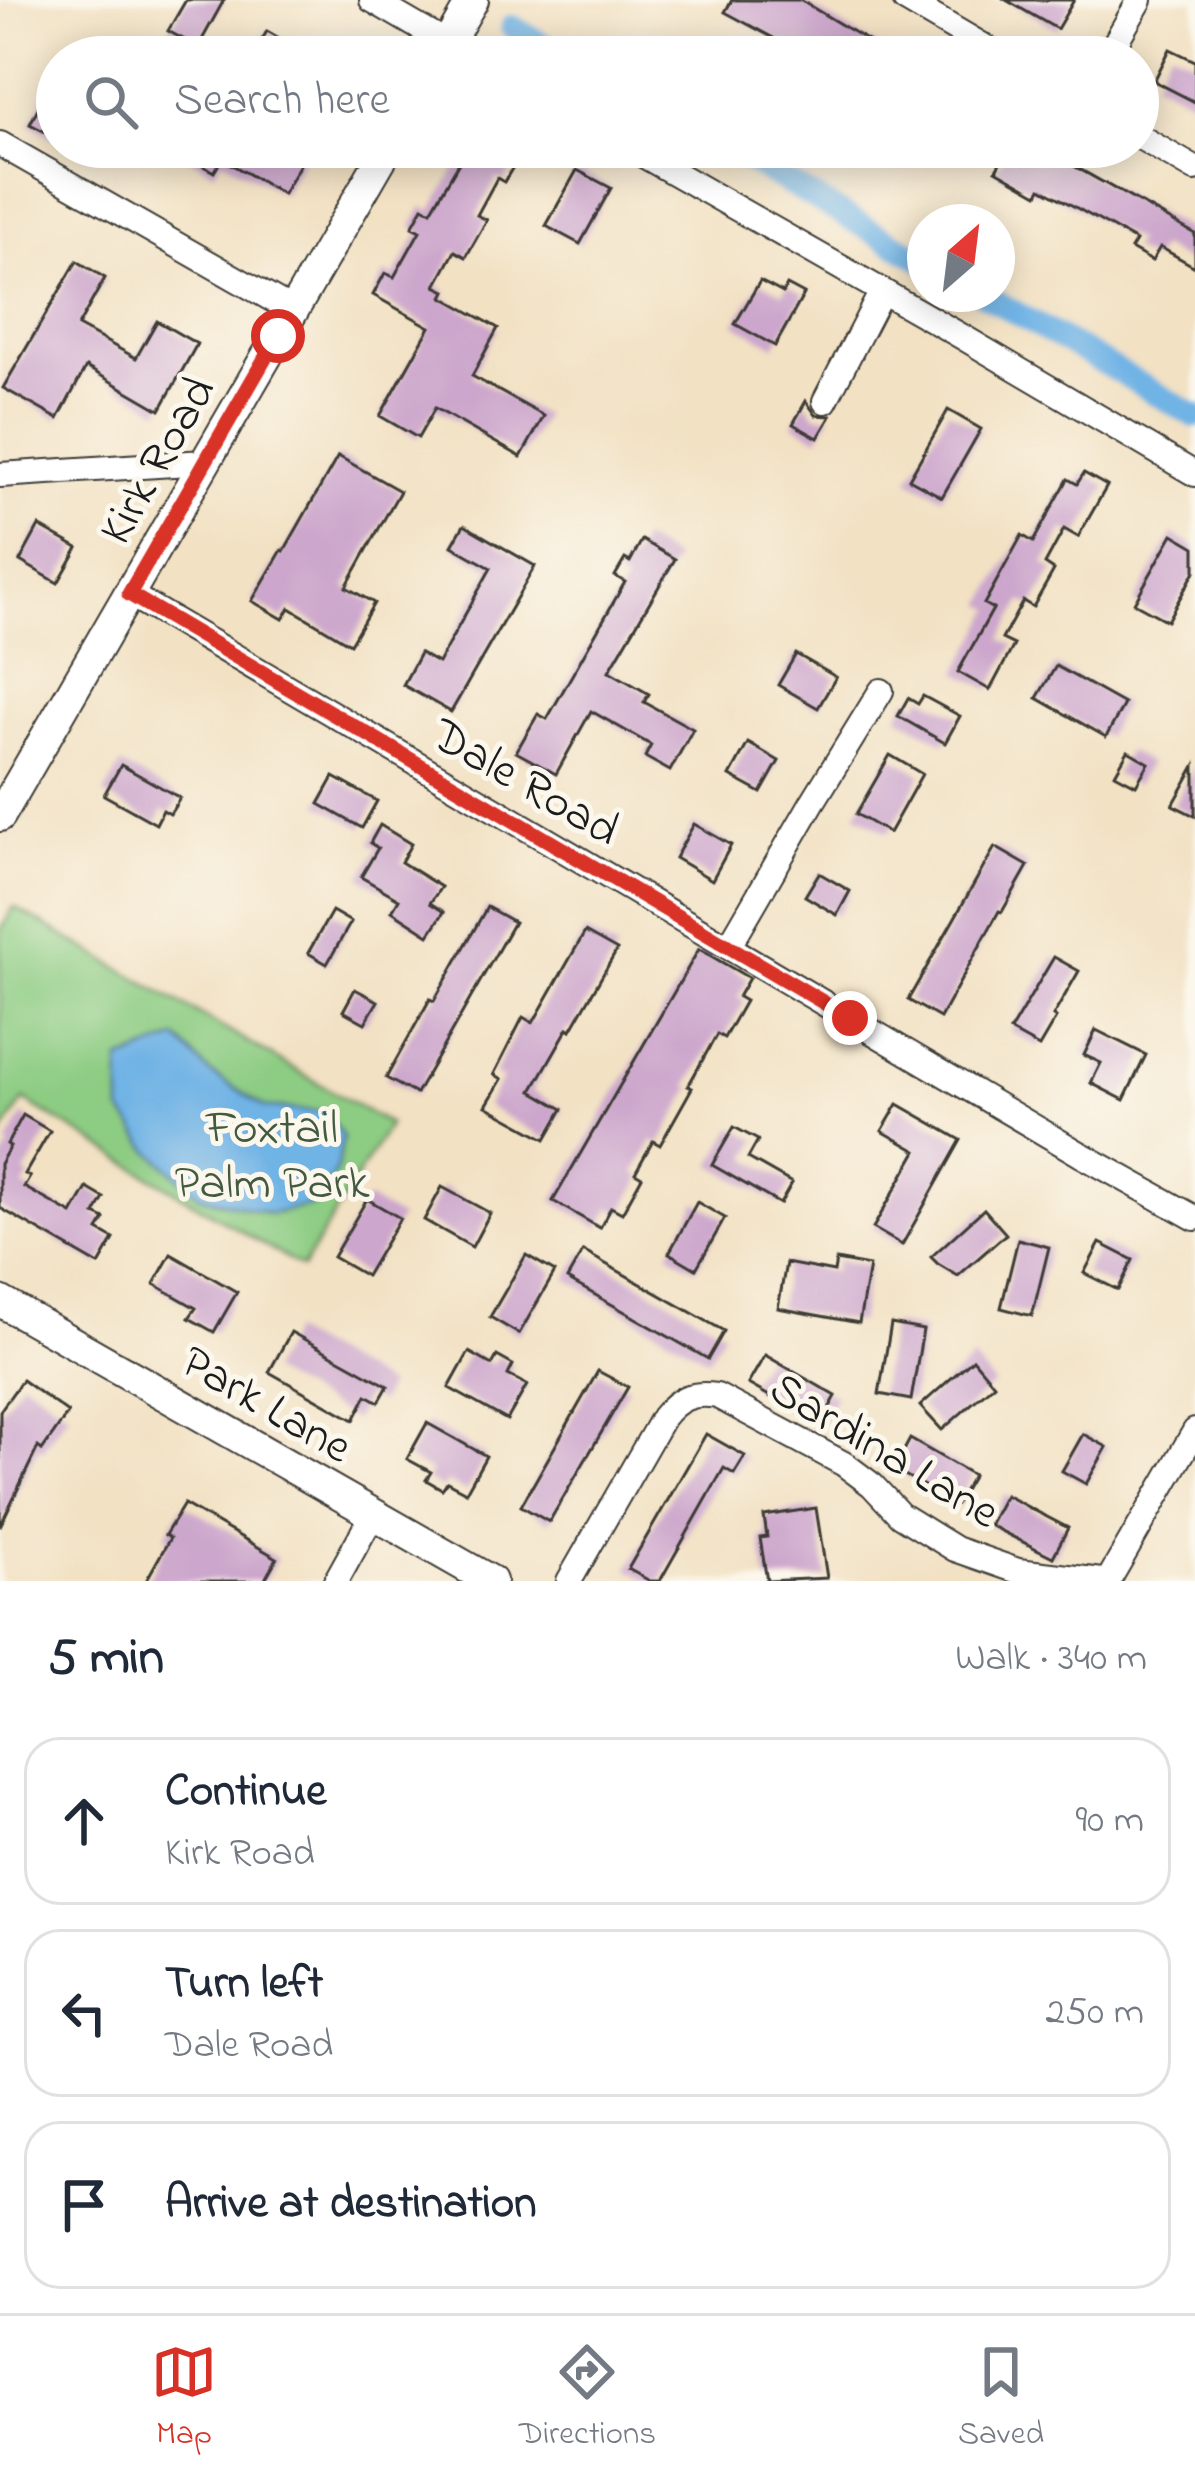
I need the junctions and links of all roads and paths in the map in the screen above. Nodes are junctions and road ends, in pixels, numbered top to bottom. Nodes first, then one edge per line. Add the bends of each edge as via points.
1 (372, 0) edge
2 (473, 0) edge
3 (905, 0) edge
4 (1140, 0) edge
5 (427, 36) edge
6 (459, 36) edge
7 (966, 36) edge
8 (1119, 36) edge
9 (0, 144) edge
10 (1159, 149) edge
11 (36, 165) edge
12 (42, 168) edge
13 (376, 168) edge
14 (665, 168) edge
15 (1195, 170) edge
16 (882, 291) junction
17 (293, 311) junction
18 (825, 400) dead end
19 (205, 462) junction
20 (1195, 473) edge
21 (0, 475) edge
22 (129, 594) junction
23 (880, 691) dead end
24 (0, 816) edge
25 (729, 946) junction
26 (1195, 1218) edge
27 (0, 1301) edge
28 (1195, 1431) edge
29 (374, 1514) junction
30 (336, 1581) edge
31 (490, 1581) edge
32 (569, 1581) edge
33 (1105, 1581) edge

1 - 5 street
2 - 6 street
3 - 7 street
4 - 8 street
9 - 11 street
10 - 15 street
12 - 17 street
13 - 17 street, Kirk Road
14 - 16 street
16 - 18 street
16 - 20 street
17 - 19 street, Kirk Road
19 - 21 street
19 - 22 street, Kirk Road
22 - 24 street, Kirk Road
22 - 25 street, Dale Road
23 - 25 street
25 - 26 street, Dale Road
27 - 29 street, Park Lane
28 - 33 street
29 - 30 street
29 - 31 street, Park Lane
32 - 33 street, Sardina Lane via 663,1417 673,1403 701,1394 844,1464 900,1515 955,1549 1018,1571

